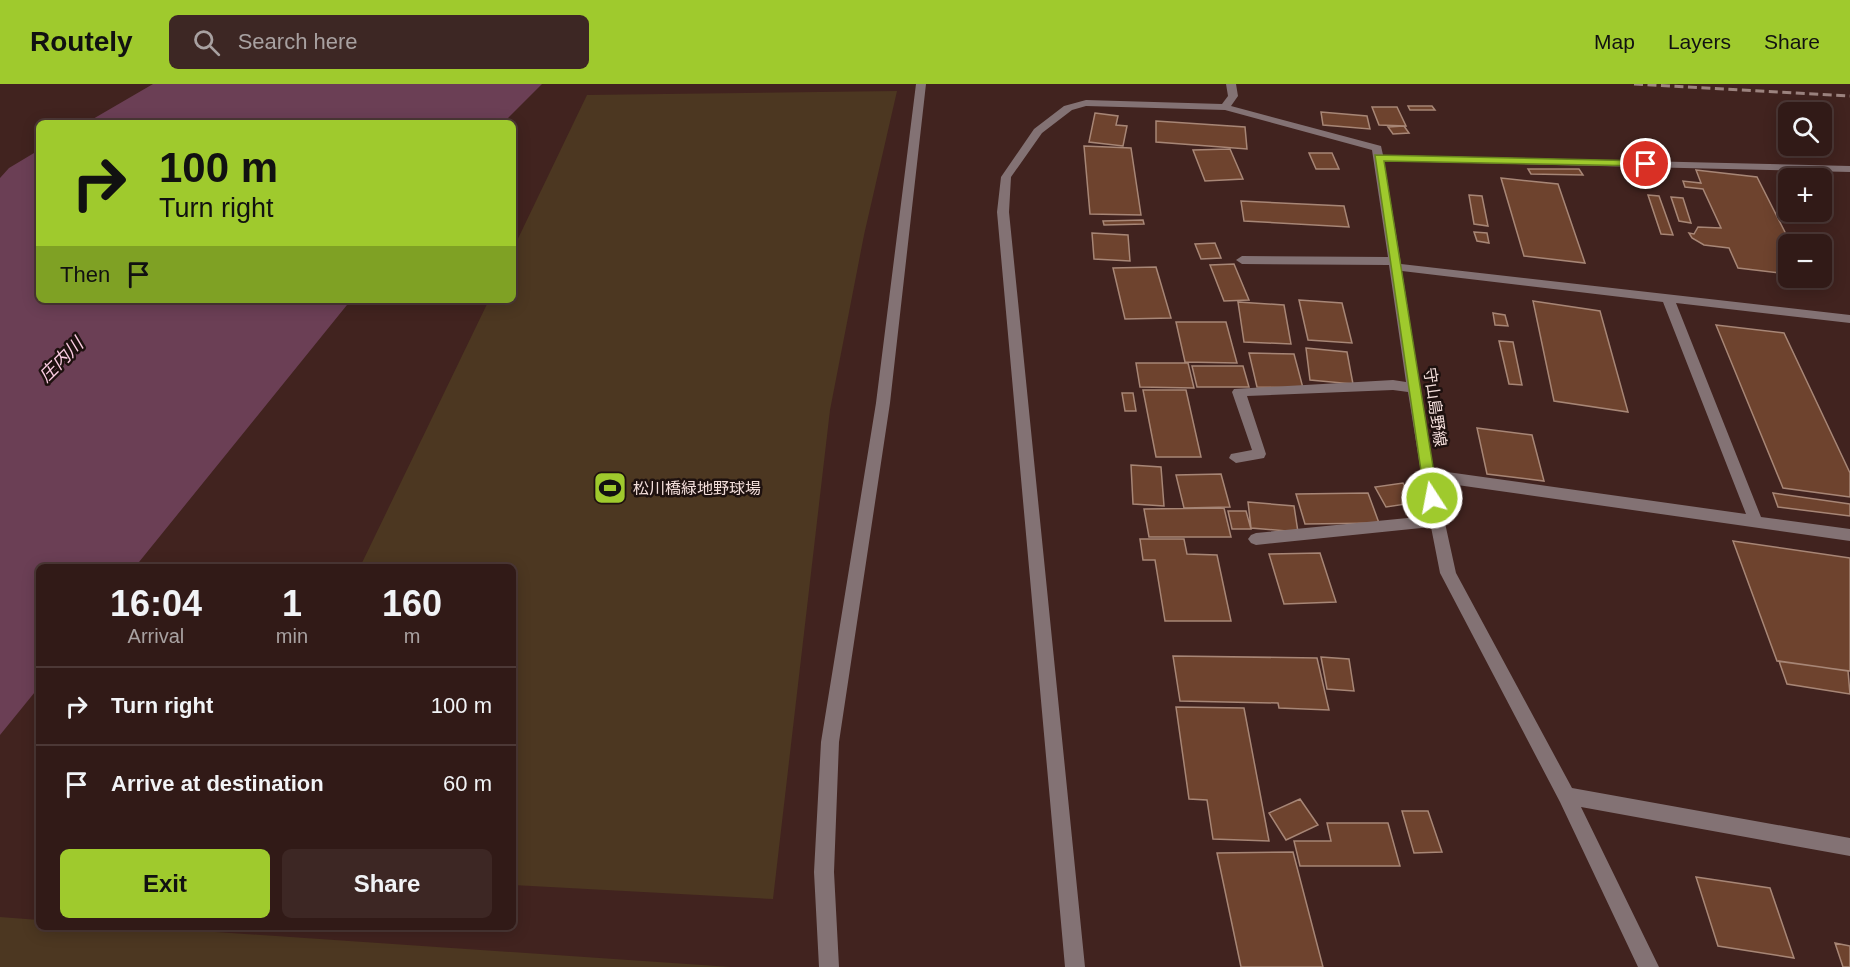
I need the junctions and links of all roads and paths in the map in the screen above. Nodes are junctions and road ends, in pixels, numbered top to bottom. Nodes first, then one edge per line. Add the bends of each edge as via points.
1 (921, 84) edge
2 (1231, 84) edge
3 (1225, 107) junction
4 (1379, 158) junction
5 (1850, 170) edge
6 (1242, 260) dead end
7 (1396, 264) junction
8 (1668, 298) junction
9 (1850, 319) edge
10 (1414, 388) junction
11 (1236, 458) dead end
12 (1427, 476) junction
13 (1437, 521) junction
14 (1756, 522) junction
15 (1850, 535) edge
16 (1256, 539) dead end
17 (1566, 796) junction
18 (1850, 847) edge
19 (829, 967) edge
20 (1075, 967) edge
21 (1649, 967) edge

1 - 19 street via 883,403 830,742 824,872
2 - 3 street via 1233,96
3 - 4 street via 1377,148
3 - 20 street via 1119,102 1068,108 1038,131 1006,177 1003,212
4 - 5 street
4 - 7 street, 守山島野線
6 - 7 street
7 - 8 street
7 - 10 street, 守山島野線
8 - 9 street
8 - 14 street
10 - 11 street via 1393,385 1239,392 1259,454
10 - 12 street, 守山島野線
12 - 13 street, 守山島野線
12 - 14 street
13 - 16 street
13 - 17 street, 守山島野線 via 1448,573
14 - 15 street
17 - 18 street
17 - 21 street, 守山島野線

